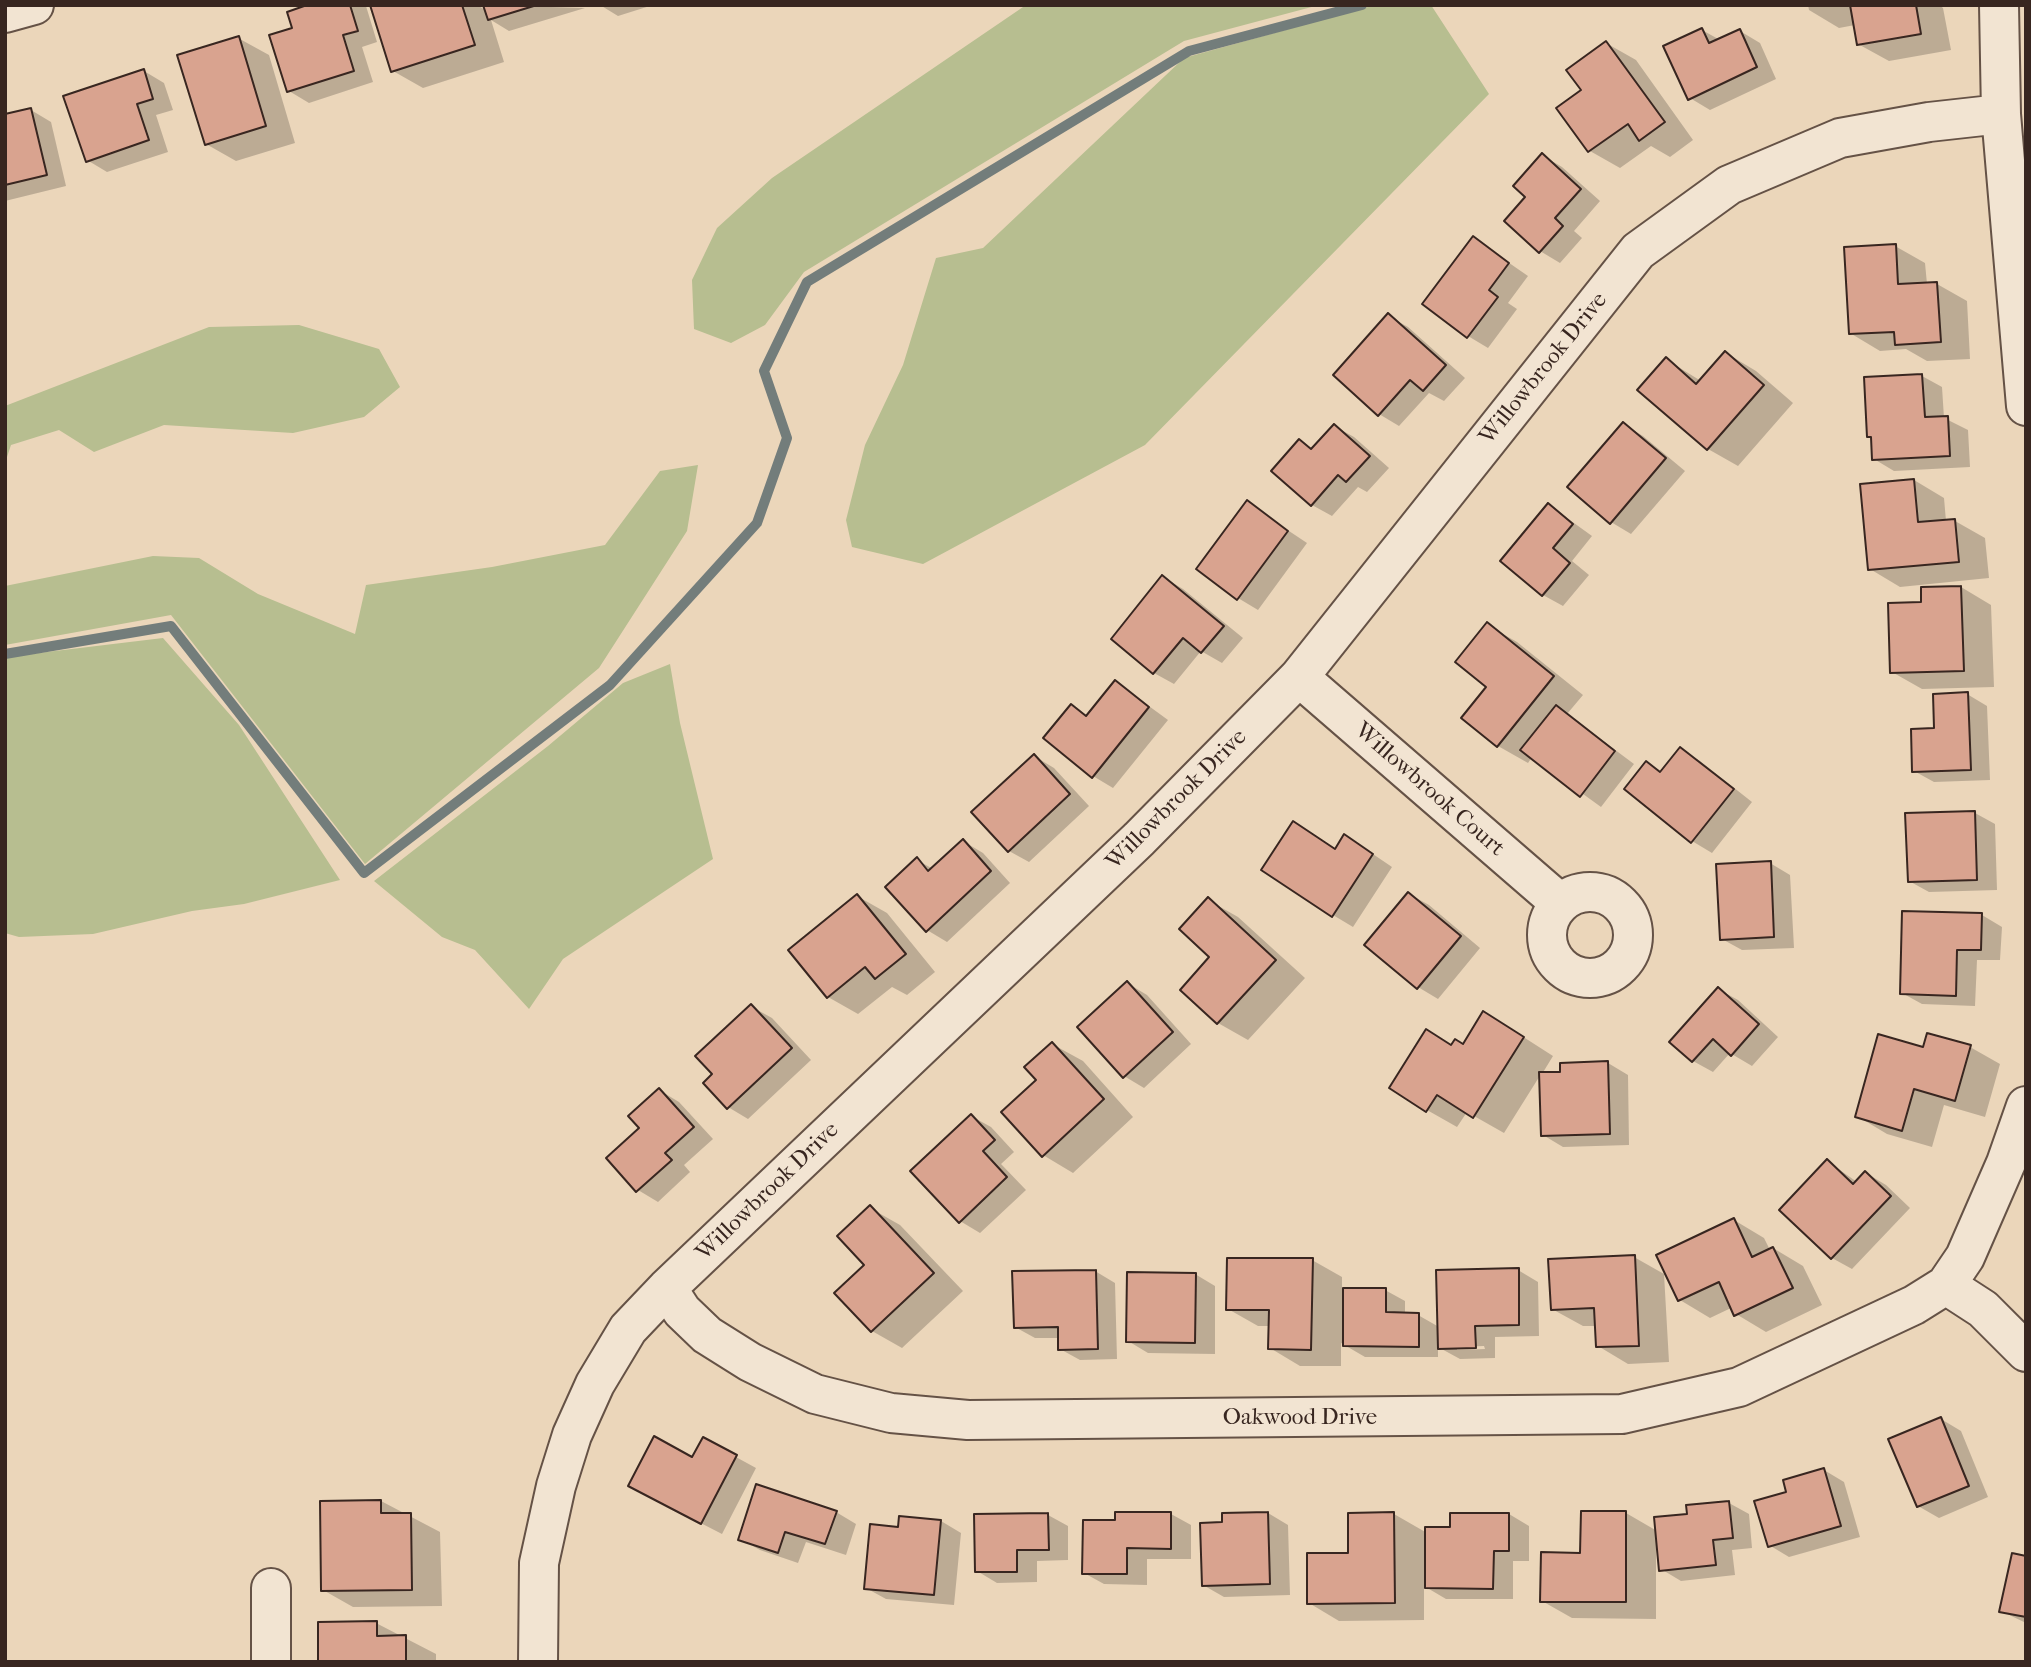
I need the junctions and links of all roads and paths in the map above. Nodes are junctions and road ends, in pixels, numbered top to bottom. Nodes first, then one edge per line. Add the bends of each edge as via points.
1 (34, 5) edge
2 (1999, 5) edge
3 (5, 13) edge
4 (2001, 114) junction
5 (2026, 406) edge
6 (1299, 677) junction
7 (1560, 904) dead end
8 (2026, 1106) edge
9 (1946, 1284) junction
10 (667, 1288) junction
11 (2026, 1353) edge
12 (271, 1588) dead end
13 (271, 1662) edge
14 (538, 1662) edge

1 - 3 street
2 - 4 street
4 - 5 street
4 - 6 street, Willowbrook Drive via 1840,138 1730,185 1638,251
6 - 7 street, Willowbrook Court
6 - 10 street, Willowbrook Drive via 1139,839
8 - 9 street via 1965,1257
9 - 10 street, Oakwood Drive via 1914,1305 1739,1387 1622,1414 968,1420 891,1413 815,1394 707,1335
9 - 11 street via 1983,1309
10 - 14 street, Willowbrook Drive via 628,1329 572,1435 539,1563
12 - 13 street

